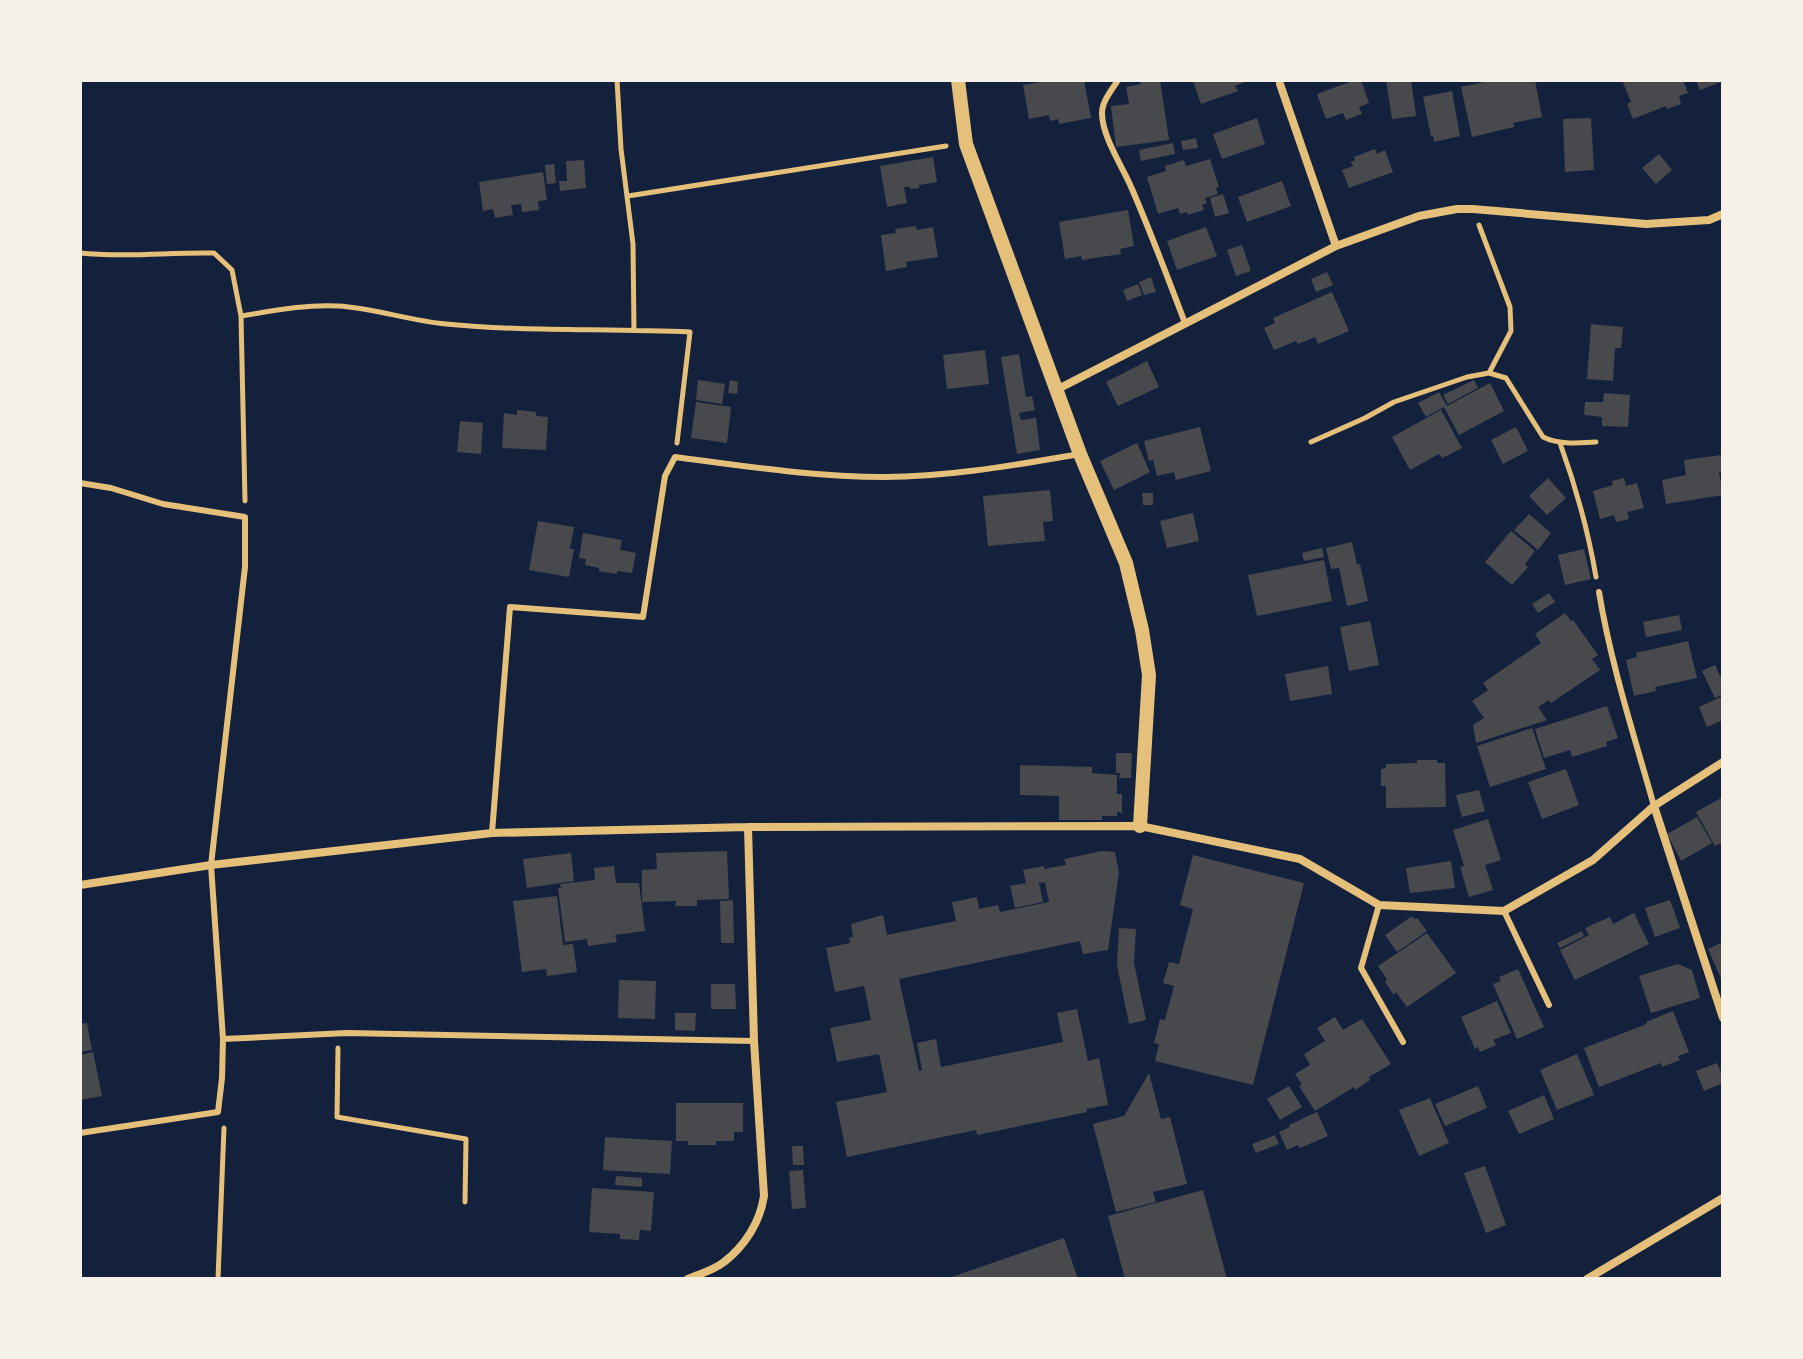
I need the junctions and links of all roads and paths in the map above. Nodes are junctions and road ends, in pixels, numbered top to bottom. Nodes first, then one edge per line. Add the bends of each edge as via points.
1 (617, 80) edge
2 (958, 80) edge
3 (1118, 80) edge
4 (1282, 82) edge
5 (966, 144) junction
6 (628, 196) junction
7 (1473, 209) junction
8 (1723, 214) edge
9 (1336, 246) junction
10 (80, 253) edge
11 (241, 316) junction
12 (1185, 323) junction
13 (634, 330) junction
14 (1489, 373) junction
15 (1056, 390) junction
16 (1311, 442) dead end
17 (1596, 442) dead end
18 (1560, 443) junction
19 (1080, 454) junction
20 (675, 457) junction
21 (80, 483) edge
22 (245, 517) junction
23 (1599, 592) joint
24 (1723, 762) edge
25 (1654, 806) junction
26 (1140, 826) junction
27 (748, 827) junction
28 (492, 833) junction
29 (211, 865) junction
30 (80, 885) edge
31 (1379, 905) junction
32 (1504, 911) junction
33 (1549, 1005) dead end
34 (1723, 1018) edge
35 (338, 1034) junction
36 (223, 1039) junction
37 (754, 1041) junction
38 (1403, 1042) dead end
39 (218, 1112) junction
40 (80, 1133) edge
41 (1723, 1198) edge
42 (465, 1202) dead end
43 (218, 1279) edge
44 (688, 1279) edge
45 (1587, 1279) edge

1 - 6 path
2 - 5 street
3 - 12 lane via 1102,110 1103,123
4 - 9 street
5 - 6 path
5 - 15 street
6 - 13 path
7 - 8 street via 1646,224 1709,220
7 - 9 street via 1419,216
7 - 14 path via 1510,307 1511,331
9 - 12 street
10 - 11 path via 214,253 232,270
11 - 13 path via 339,306 443,324
11 - 22 path
12 - 15 street
13 - 20 path via 690,332
14 - 16 path via 1394,402
14 - 18 path via 1506,378 1543,437
15 - 19 street
17 - 18 path
18 - 23 path via 1575,482
19 - 20 lane via 983,471 885,477
19 - 26 street via 1126,563 1147,660
20 - 28 lane via 665,476 643,617 510,607
21 - 22 lane
22 - 29 lane via 245,567
23 - 25 lane
24 - 25 street
25 - 32 street via 1593,860
25 - 34 street
26 - 27 street
26 - 31 street via 1300,859
27 - 28 street
27 - 37 street
28 - 29 street
29 - 30 street
29 - 36 lane
31 - 32 street
31 - 38 lane via 1361,968
32 - 33 lane
35 - 36 lane
35 - 37 lane
35 - 42 path via 337,1117 466,1139
36 - 39 lane
37 - 44 street via 762,1211 722,1264
39 - 40 lane
39 - 43 path via 224,1124
41 - 45 street

